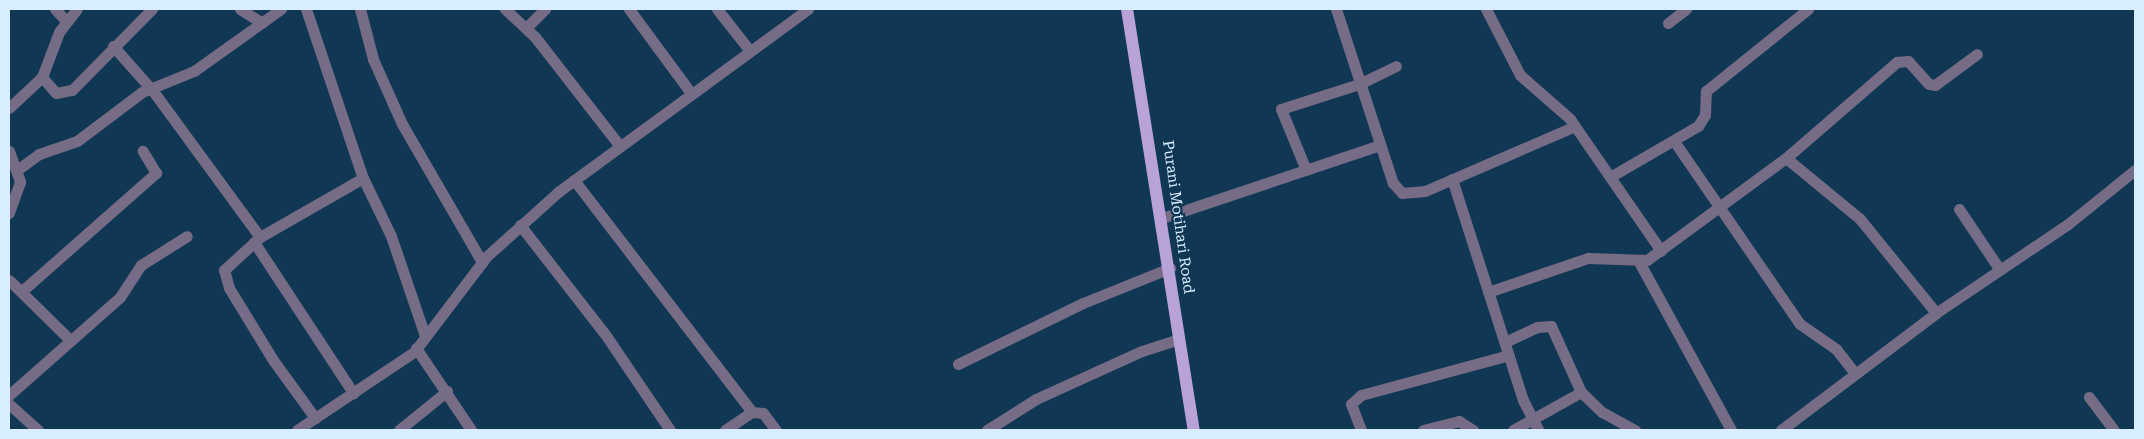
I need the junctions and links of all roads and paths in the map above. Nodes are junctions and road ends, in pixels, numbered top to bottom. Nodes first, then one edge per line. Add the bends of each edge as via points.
1 (55, 9) edge
2 (77, 9) edge
3 (152, 9) edge
4 (240, 9) edge
5 (281, 9) edge
6 (306, 9) edge
7 (360, 9) edge
8 (505, 9) edge
9 (545, 9) edge
10 (629, 9) edge
11 (717, 9) edge
12 (806, 9) edge
13 (1127, 9) edge
14 (1336, 9) edge
15 (1486, 9) edge
16 (1686, 9) edge
17 (1808, 9) edge
18 (66, 21) junction
19 (262, 23) junction
20 (1668, 23) dead end
21 (526, 28) junction
22 (113, 46) junction
23 (750, 51) junction
24 (1977, 54) dead end
25 (1396, 66) dead end
26 (42, 76) junction
27 (1359, 84) junction
28 (153, 91) junction
29 (691, 93) junction
30 (9, 108) edge
31 (1575, 126) junction
32 (1674, 140) junction
33 (619, 145) junction
34 (1380, 145) junction
35 (9, 151) edge
36 (143, 151) dead end
37 (1786, 158) junction
38 (17, 170) junction
39 (1306, 170) junction
40 (2135, 170) edge
41 (1610, 177) junction
42 (363, 178) junction
43 (1452, 179) junction
44 (574, 180) junction
45 (1720, 207) junction
46 (1959, 209) dead end
47 (9, 213) edge
48 (1162, 218) junction
49 (520, 225) junction
50 (187, 236) dead end
51 (257, 240) junction
52 (1661, 251) junction
53 (1638, 260) junction
54 (482, 262) junction
55 (1170, 268) junction
56 (2000, 270) junction
57 (9, 280) edge
58 (22, 291) junction
59 (1488, 292) junction
60 (1936, 313) junction
61 (425, 336) junction
62 (1179, 338) junction
63 (70, 340) junction
64 (1505, 342) junction
65 (416, 348) junction
66 (1509, 355) junction
67 (958, 364) dead end
68 (1854, 372) junction
69 (446, 390) junction
70 (1581, 392) junction
71 (353, 393) junction
72 (9, 395) edge
73 (2089, 397) dead end
74 (9, 404) edge
75 (752, 412) junction
76 (315, 418) junction
77 (1532, 418) junction
78 (1441, 427) edge
79 (38, 430) edge
80 (296, 430) edge
81 (400, 430) edge
82 (471, 430) edge
83 (670, 430) edge
84 (725, 430) edge
85 (776, 430) edge
86 (987, 430) edge
87 (1194, 430) edge
88 (1361, 430) edge
89 (1423, 430) edge
90 (1473, 430) edge
91 (1513, 430) edge
92 (1538, 430) edge
93 (1635, 430) edge
94 (1731, 430) edge
95 (1781, 430) edge
96 (2114, 430) edge

1 - 18 street
2 - 18 street
3 - 22 street
4 - 19 street
5 - 19 street
6 - 42 street
7 - 54 street via 373,59 402,124
8 - 21 street
9 - 21 street
10 - 29 street
11 - 23 street
12 - 23 street
13 - 48 main road, Purani Motihari Road
14 - 27 street
15 - 31 street via 1520,75
16 - 20 street
17 - 32 street via 1706,91 1703,122
18 - 26 street
19 - 28 street via 194,71
21 - 33 street
22 - 26 street via 64,94 49,88
22 - 28 street
23 - 29 street
24 - 37 street via 1936,85 1929,84 1908,61 1897,62
25 - 27 street
26 - 30 street
27 - 34 street
27 - 39 street via 1281,108
28 - 38 street via 122,103 77,141 40,154
28 - 51 street
29 - 33 street
31 - 41 street
31 - 43 street
32 - 41 street
32 - 45 street
33 - 44 street
34 - 39 street
34 - 43 street via 1393,183 1402,193 1425,191
35 - 38 street
36 - 58 street via 156,172
37 - 45 street
37 - 60 street via 1860,219
38 - 47 street via 18,193
39 - 48 street
40 - 56 street via 2068,224
41 - 52 street
42 - 51 street
42 - 61 street via 394,244
43 - 59 street
44 - 49 street
44 - 75 street
45 - 52 street
45 - 68 street via 1800,324 1836,349
46 - 56 street
48 - 55 main road, Purani Motihari Road
49 - 54 street
49 - 83 street via 606,334
50 - 63 street via 141,265 120,297
51 - 71 street
51 - 76 street via 230,261 225,278
52 - 53 street
53 - 59 street via 1588,258
53 - 94 street
54 - 61 street
55 - 62 main road, Purani Motihari Road
55 - 67 street via 1074,307
56 - 60 street
57 - 58 street
58 - 63 street
59 - 64 street
60 - 68 street
61 - 65 street
62 - 86 street via 1142,351 1036,400
62 - 87 main road, Purani Motihari Road
63 - 72 street
64 - 66 street
64 - 70 street via 1538,327 1551,326
65 - 69 street
65 - 71 street
66 - 77 street
66 - 88 street via 1361,395 1351,404
68 - 95 street
69 - 81 street
69 - 82 street
70 - 77 street
70 - 93 street via 1602,412
71 - 76 street
73 - 96 street
74 - 79 street
75 - 84 street
75 - 85 street via 763,413
76 - 80 street
77 - 91 street
77 - 92 street
78 - 89 street
78 - 90 street via 1459,421

